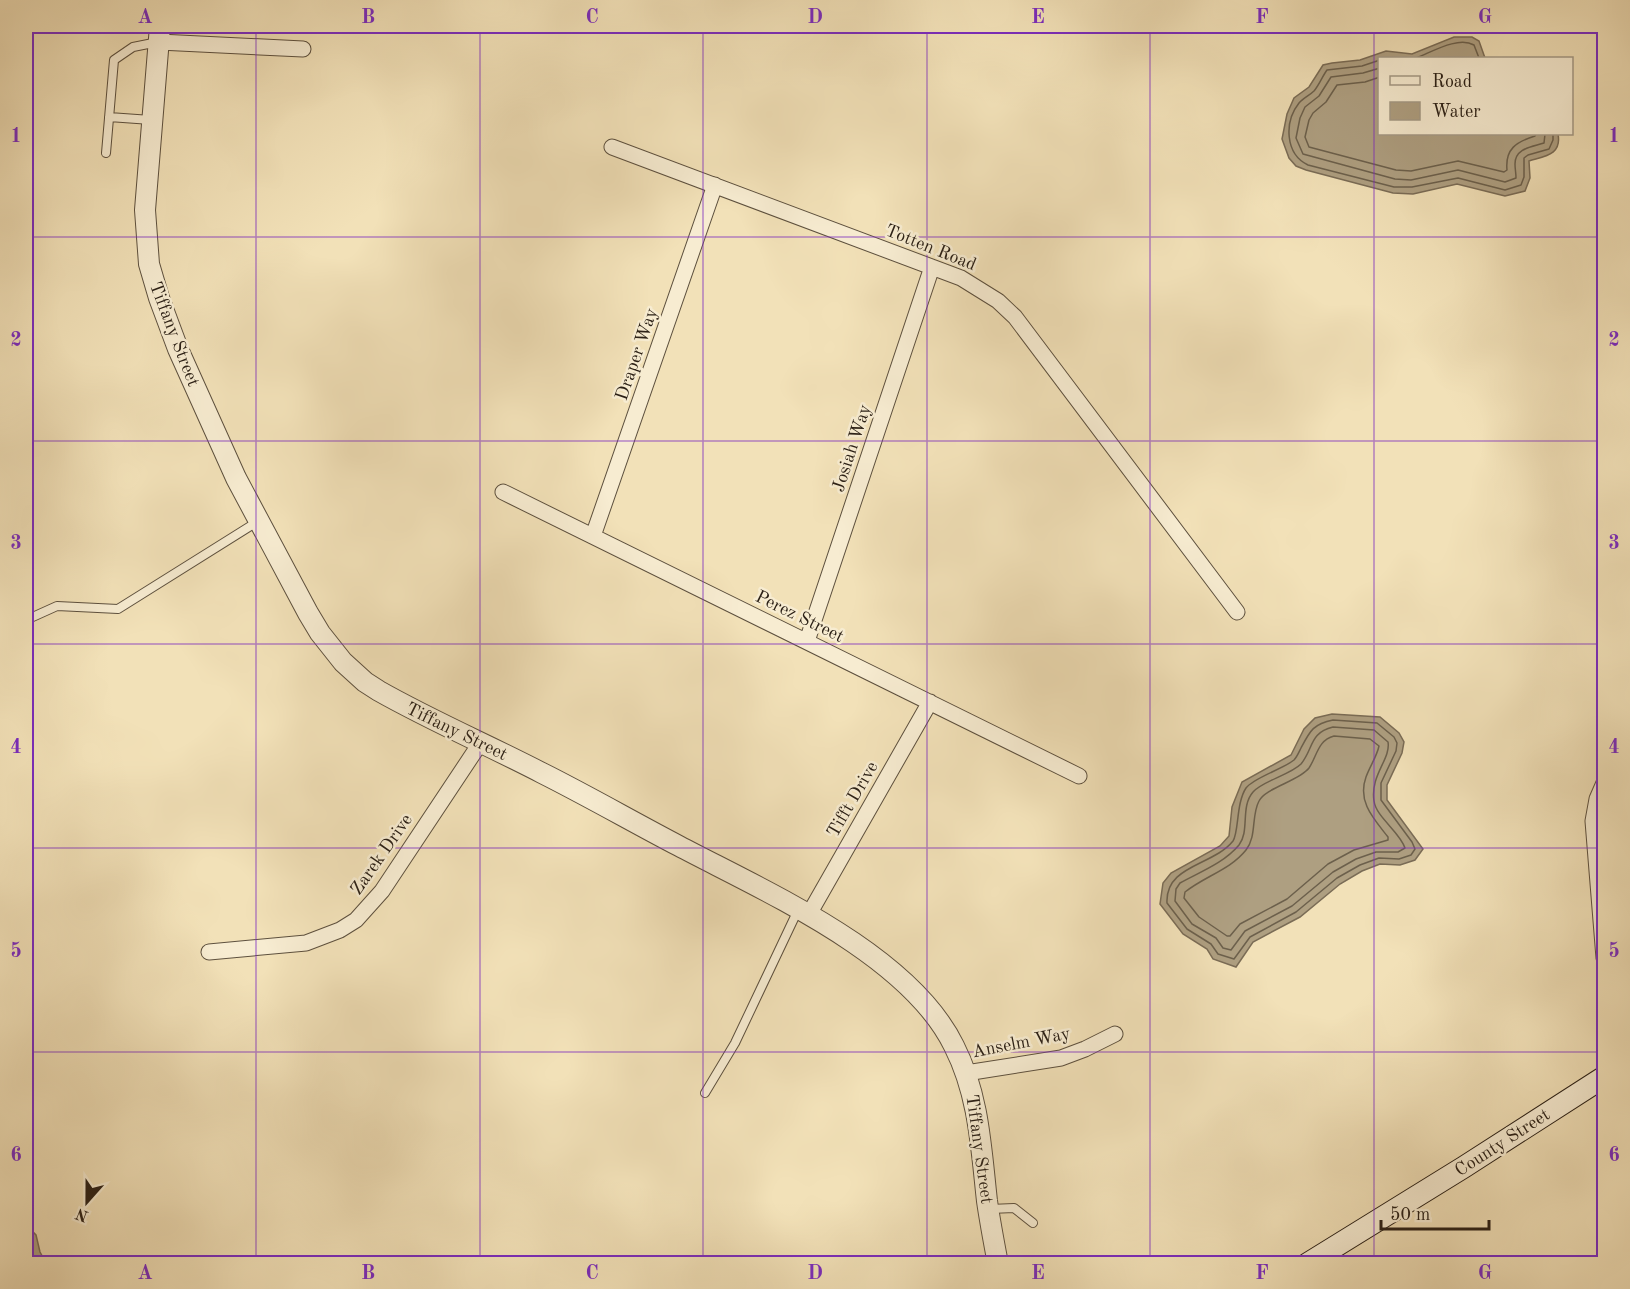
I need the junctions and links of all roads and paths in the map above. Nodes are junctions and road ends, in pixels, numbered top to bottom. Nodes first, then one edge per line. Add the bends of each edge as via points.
1 (160, 34) edge
2 (303, 49) dead end
3 (109, 117) junction
4 (152, 120) junction
5 (612, 147) dead end
6 (106, 153) dead end
7 (715, 185) junction
8 (932, 267) junction
9 (503, 492) dead end
10 (259, 521) junction
11 (593, 536) junction
12 (1237, 612) dead end
13 (26, 620) edge
14 (807, 641) junction
15 (930, 702) junction
16 (481, 742) junction
17 (1079, 776) dead end
18 (1605, 783) edge
19 (803, 913) junction
20 (209, 952) dead end
21 (1605, 958) edge
22 (1116, 1034) dead end
23 (966, 1073) junction
24 (1605, 1077) edge
25 (705, 1093) dead end
26 (989, 1210) junction
27 (1033, 1223) dead end
28 (998, 1263) edge
29 (1307, 1263) edge

1 - 2 street
1 - 3 lane via 114,60
1 - 4 street, Tiffany Street
3 - 4 lane
3 - 6 lane
4 - 10 street, Tiffany Street via 145,210 149,264 178,349
5 - 7 street, Totten Road
7 - 8 street, Totten Road
7 - 11 street, Draper Way
8 - 12 street, Totten Road via 980,288 1015,317
8 - 14 street, Josiah Way
9 - 11 street, Perez Street
10 - 13 lane via 118,609 57,606
10 - 16 street, Tiffany Street via 314,623 343,662 379,692
11 - 14 street, Perez Street
14 - 15 street, Perez Street
15 - 17 street, Perez Street
15 - 19 street, Tifft Drive
16 - 19 street, Tiffany Street via 753,883
16 - 20 street, Zarek Drive via 382,891 356,920 306,944
18 - 21 street via 1593,821
19 - 23 street, Tiffany Street via 873,957 912,989 941,1024
19 - 25 lane
22 - 23 street, Anselm Way via 1061,1058
23 - 26 street, Tiffany Street via 980,1132
24 - 29 main road, County Street
26 - 27 lane via 1014,1208
26 - 28 street, Tiffany Street

